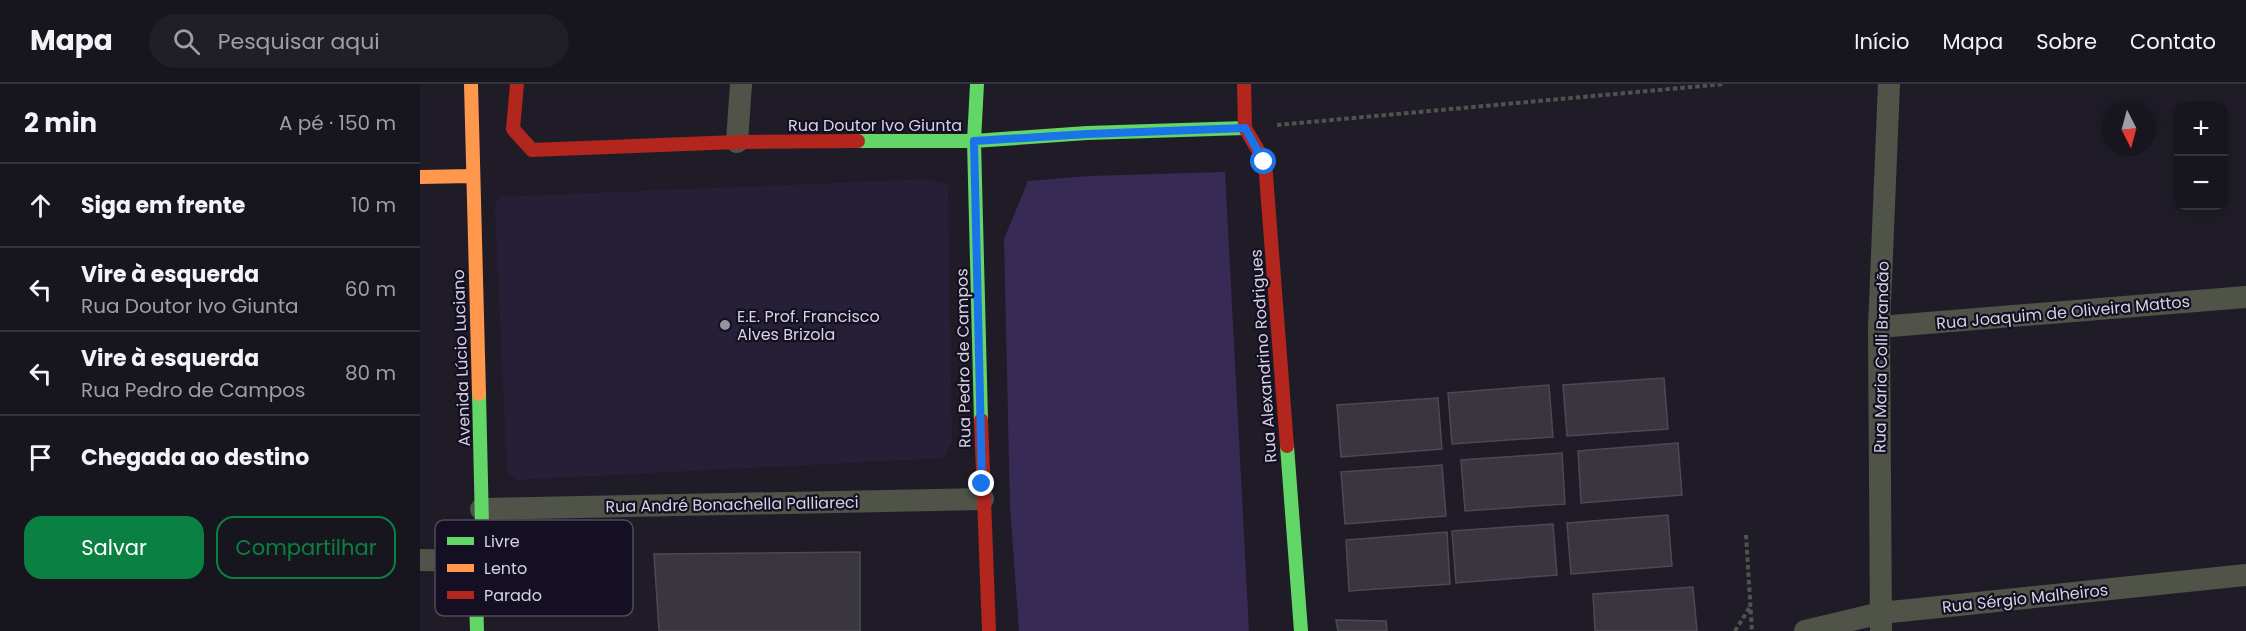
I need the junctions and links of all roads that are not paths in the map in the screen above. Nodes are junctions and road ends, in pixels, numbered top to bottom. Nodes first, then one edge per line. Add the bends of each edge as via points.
1 (471, 84) edge
2 (516, 84) edge
3 (741, 84) edge
4 (977, 84) edge
5 (1244, 84) edge
6 (1889, 84) edge
7 (1245, 128) junction
8 (974, 141) junction
9 (736, 142) junction
10 (472, 176) junction
11 (420, 177) edge
12 (2246, 297) edge
13 (1879, 327) junction
14 (983, 498) junction
15 (481, 509) junction
16 (482, 520) edge
17 (420, 560) edge
18 (435, 560) edge
19 (2246, 575) edge
20 (477, 616) edge
21 (1881, 622) edge
22 (477, 631) edge
23 (989, 631) edge
24 (1301, 631) edge
25 (1805, 631) edge

1 - 10 street, Avenida Lúcio Luciano
2 - 9 street, Rua Doutor Ivo Giunta via 513,129 532,150
3 - 9 street
4 - 8 street, Rua Pedro de Campos
5 - 7 street, Rua Alexandrino Rodrigues
6 - 13 street, Rua Maria Colli Brandão
7 - 8 street, Rua Doutor Ivo Giunta
7 - 24 street, Rua Alexandrino Rodrigues via 1264,162
8 - 9 street, Rua Doutor Ivo Giunta
8 - 14 street, Rua Pedro de Campos
10 - 11 street
10 - 15 street, Avenida Lúcio Luciano
12 - 13 street, Rua Joaquim de Oliveira Mattos
13 - 21 street, Rua Maria Colli Brandão
14 - 15 street, Rua André Bonachella Palliareci
14 - 23 street, Rua Pedro de Campos
15 - 16 street, Avenida Lúcio Luciano
17 - 18 street
19 - 21 street, Rua Sérgio Malheiros
20 - 22 street, Avenida Lúcio Luciano
21 - 25 street, Rua Sérgio Malheiros

